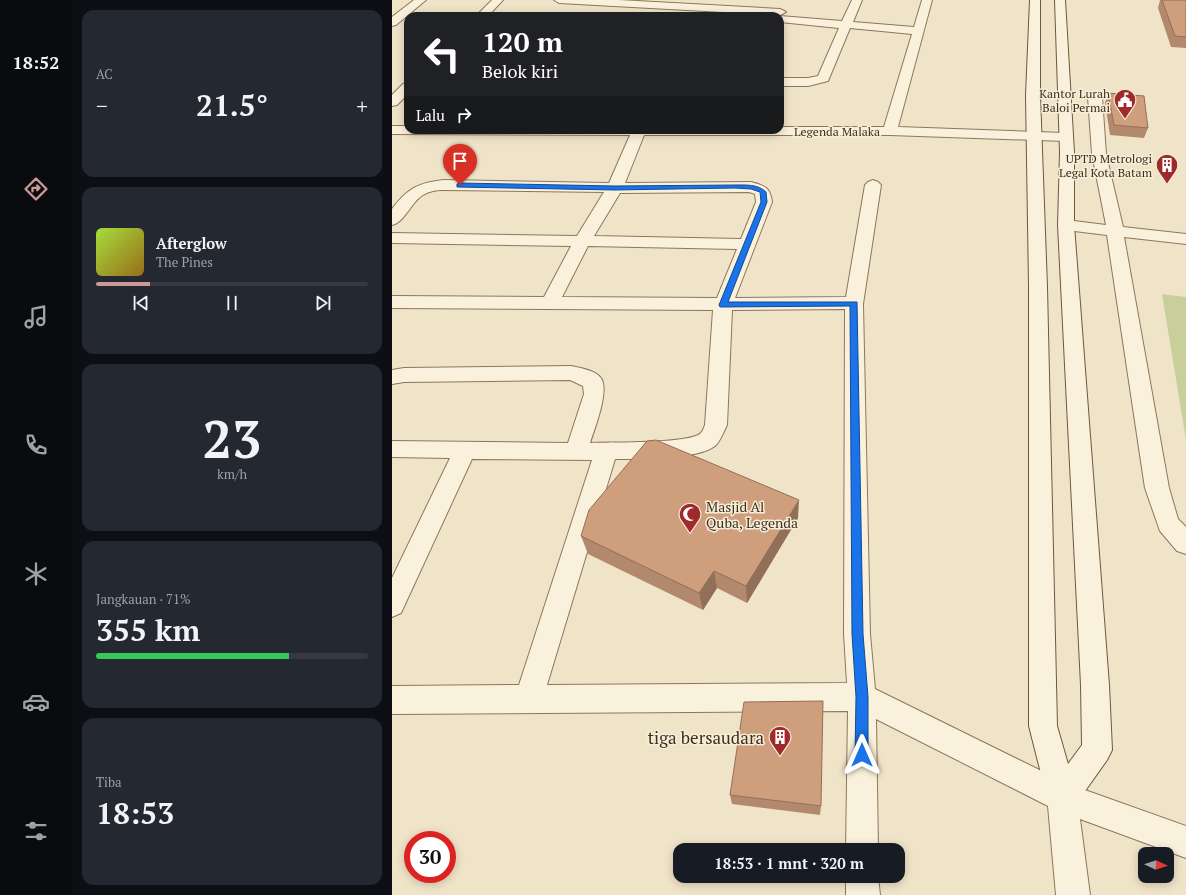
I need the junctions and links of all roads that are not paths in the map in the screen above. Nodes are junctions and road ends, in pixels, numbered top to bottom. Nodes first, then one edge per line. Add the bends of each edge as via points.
1 (421, 0) edge
2 (498, 0) edge
3 (560, 0) edge
4 (579, 0) edge
5 (857, 0) edge
6 (927, 0) edge
7 (1035, 0) edge
8 (1060, 0) edge
9 (641, 2) edge
10 (570, 11) dead end
11 (406, 12) edge
12 (486, 12) edge
13 (634, 12) edge
14 (768, 12) edge
15 (404, 13) edge
16 (784, 14) edge
17 (392, 23) edge
18 (846, 25) junction
19 (919, 31) junction
20 (784, 82) edge
21 (404, 91) edge
22 (1095, 97) dead end
23 (392, 102) edge
24 (392, 130) edge
25 (404, 130) edge
26 (784, 131) edge
27 (890, 131) junction
28 (637, 134) edge
29 (1033, 137) junction
30 (1066, 137) junction
31 (873, 185) dead end
32 (615, 188) junction
33 (392, 220) edge
34 (1066, 225) junction
35 (1115, 230) junction
36 (392, 238) edge
37 (1186, 238) edge
38 (583, 240) junction
39 (748, 244) junction
40 (392, 302) edge
41 (550, 302) junction
42 (854, 303) junction
43 (723, 305) junction
44 (392, 376) edge
45 (392, 449) edge
46 (466, 450) junction
47 (606, 451) junction
48 (576, 452) junction
49 (1186, 544) edge
50 (392, 605) edge
51 (862, 697) junction
52 (392, 700) edge
53 (528, 700) junction
54 (1062, 797) junction
55 (1186, 842) edge
56 (862, 843) edge
57 (862, 883) edge
58 (862, 895) edge
59 (1073, 895) edge

1 - 11 street
2 - 12 street
3 - 4 street
4 - 9 street
4 - 10 street
5 - 18 street
6 - 19 street
7 - 29 street
8 - 30 street
9 - 13 street
9 - 14 street
15 - 17 street
16 - 18 street
18 - 19 street
18 - 20 street via 823,78 812,82
19 - 27 street
21 - 23 street
22 - 35 street via 1099,154
24 - 25 street, Legenda Malaka
26 - 27 street, Legenda Malaka
27 - 29 street, Legenda Malaka
28 - 32 street
29 - 30 street, Legenda Malaka
29 - 54 street via 1038,287 1044,726
30 - 34 street
31 - 42 street
32 - 33 street via 427,186 416,191
32 - 38 street
32 - 39 street via 735,186 759,189 763,192 764,202
34 - 35 street
34 - 54 street via 1098,750
35 - 37 street
35 - 49 street via 1157,488 1168,524
36 - 38 street
38 - 39 street
38 - 41 street
39 - 43 street
40 - 41 street
41 - 43 street
42 - 43 street
42 - 51 street via 858,634
43 - 47 street via 716,425 709,439 700,444 670,449
44 - 48 street via 571,373 586,378 593,382 594,394
45 - 46 street
46 - 48 street
46 - 50 street
47 - 48 street
47 - 53 street
51 - 53 street
51 - 54 street
51 - 56 street
52 - 53 street
54 - 55 street
54 - 59 street
57 - 58 street

